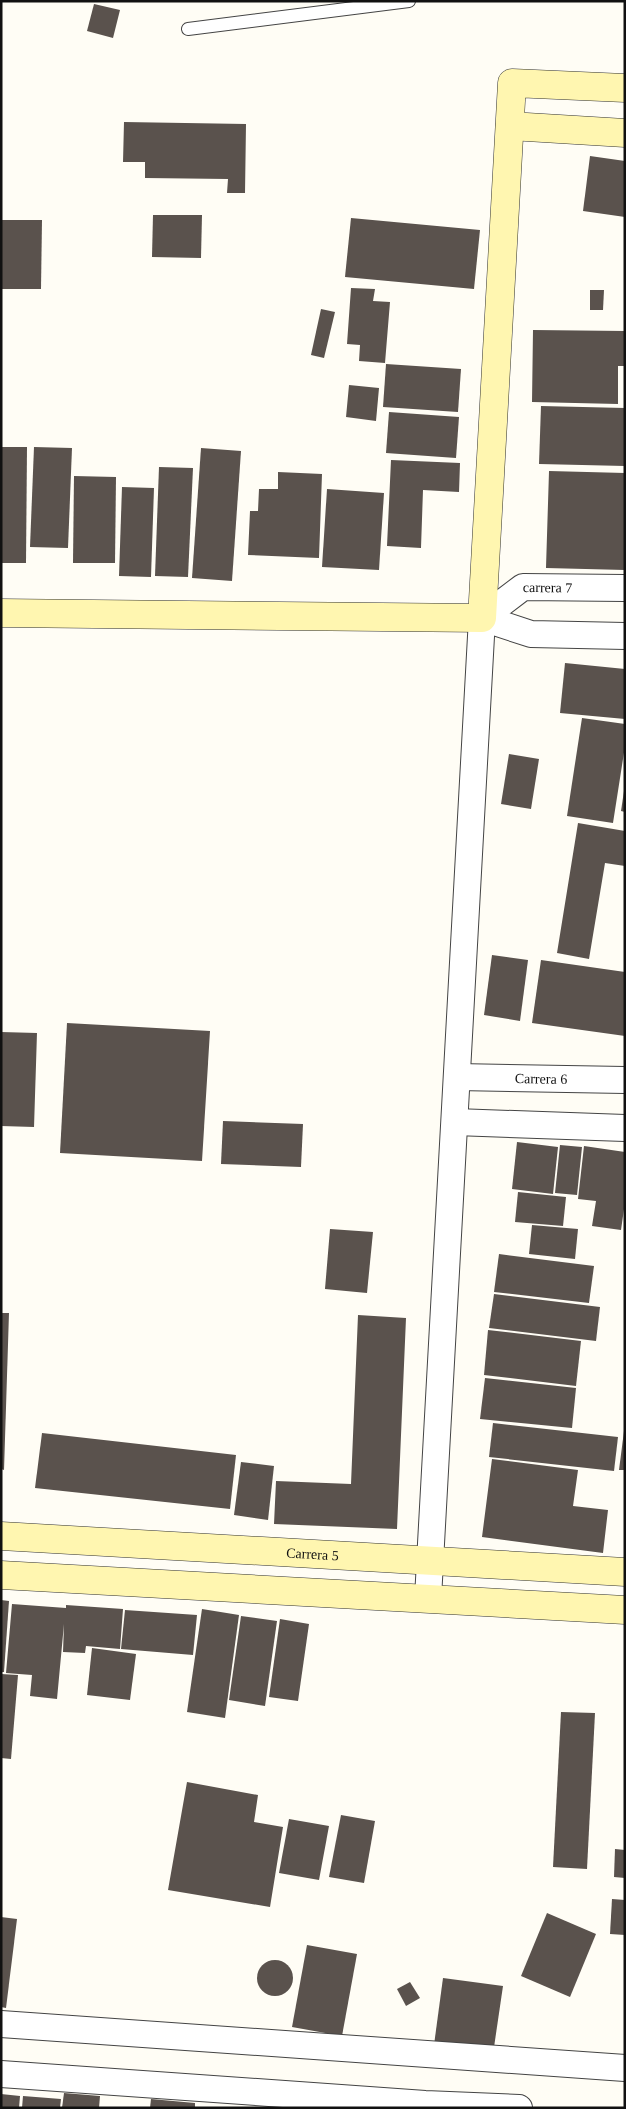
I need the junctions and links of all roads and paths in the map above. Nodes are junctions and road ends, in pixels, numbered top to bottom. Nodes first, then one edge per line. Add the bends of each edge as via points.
1 (409, 1) edge
2 (188, 29) dead end
3 (625, 88) edge
4 (510, 126) junction
5 (625, 133) edge
6 (625, 588) edge
7 (1, 614) edge
8 (482, 618) junction
9 (625, 636) edge
10 (457, 1077) junction
11 (625, 1080) edge
12 (455, 1122) junction
13 (625, 1128) edge
14 (1, 1536) edge
15 (430, 1560) junction
16 (625, 1572) edge
17 (1, 1575) edge
18 (428, 1598) junction
19 (625, 1610) edge
20 (1, 2024) edge
21 (625, 2068) edge
22 (1, 2074) edge
23 (424, 2106) edge
24 (519, 2108) edge

1 - 2 lane
3 - 4 main road via 512,83
4 - 5 main road
4 - 8 main road
6 - 8 street, carrera 7 via 523,586
7 - 8 main road
8 - 9 street via 530,634
8 - 10 street
10 - 11 street, Carrera 6
10 - 12 street
12 - 13 street
12 - 15 street
14 - 15 main road, Carrera 5
15 - 16 main road, Carrera 5
15 - 18 street
17 - 18 main road
18 - 19 main road
20 - 21 street
22 - 23 street
23 - 24 street

